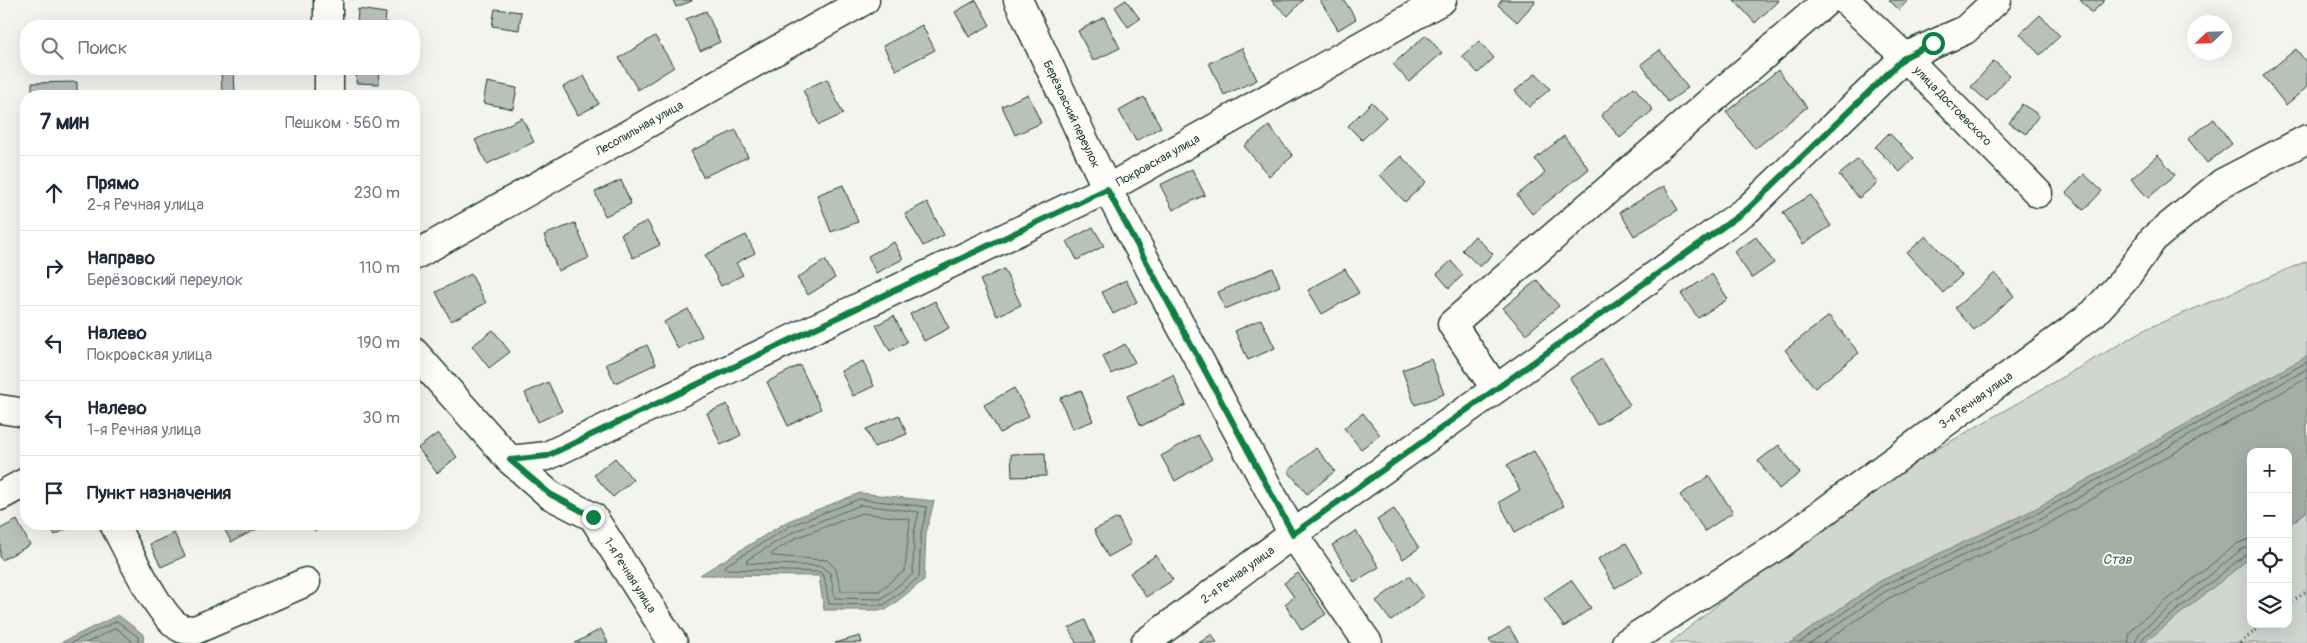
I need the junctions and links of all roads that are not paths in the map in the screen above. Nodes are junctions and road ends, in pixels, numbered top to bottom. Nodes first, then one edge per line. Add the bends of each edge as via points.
1 (328, 0) edge
2 (865, 0) edge
3 (1018, 0) edge
4 (1442, 0) edge
5 (1828, 0) edge
6 (1845, 0) edge
7 (1997, 0) edge
8 (328, 20) edge
9 (1905, 57) junction
10 (328, 75) edge
11 (328, 90) edge
12 (2307, 139) edge
13 (1107, 189) junction
14 (2038, 193) dead end
15 (420, 253) edge
16 (420, 359) edge
17 (1495, 388) junction
18 (510, 460) junction
19 (20, 485) edge
20 (0, 496) edge
21 (117, 530) edge
22 (1293, 534) junction
23 (306, 582) dead end
24 (674, 643) edge
25 (1145, 643) edge
26 (1368, 643) edge
27 (1626, 643) edge

1 - 8 street
2 - 15 street, Лесопильная улица
3 - 13 street, Берёзовский переулок
4 - 13 street, Покровская улица
5 - 17 street via 1452,324
6 - 9 street, улица Достоевского
7 - 9 street, 2-я Речная улица via 1965,30
9 - 14 street, улица Достоевского
9 - 17 street, 2-я Речная улица via 1748,209
10 - 11 street
12 - 27 street, 3-я Речная улица via 2222,183 2153,239 2124,280 2094,313 1779,545
13 - 18 street, Покровская улица via 547,456
13 - 22 street, Берёзовский переулок
16 - 18 street, 1-я Речная улица
17 - 22 street, 2-я Речная улица
18 - 24 street, 1-я Речная улица via 550,494 593,517
19 - 20 street
21 - 23 street via 158,604 171,621 183,629 194,630
22 - 25 street, 2-я Речная улица
22 - 26 street, Берёзовский переулок

